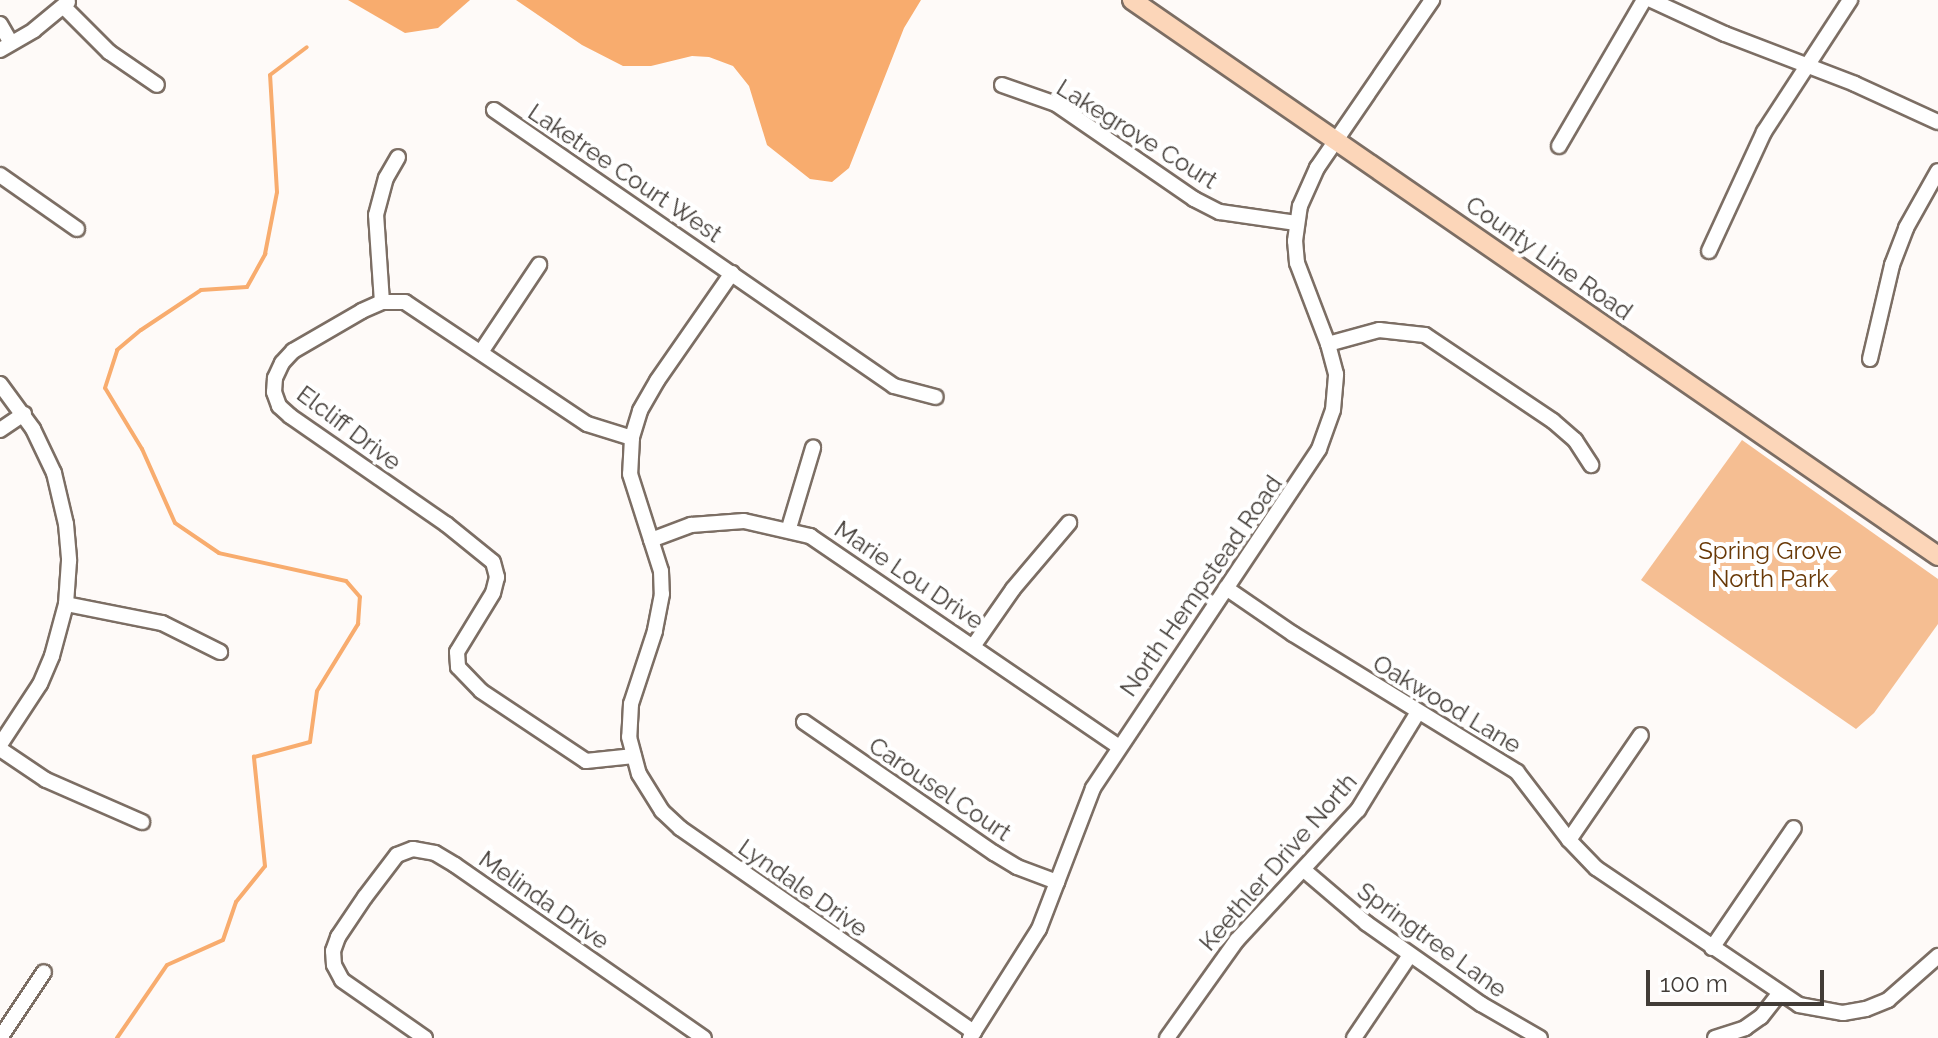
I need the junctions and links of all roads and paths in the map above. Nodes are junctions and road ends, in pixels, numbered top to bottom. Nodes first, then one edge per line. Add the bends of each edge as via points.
1 (1132, 0) edge
2 (1432, 0) edge
3 (1644, 0) edge
4 (1651, 0) edge
5 (1850, 0) edge
6 (66, 3) edge
7 (0, 24) edge
8 (5, 46) edge
9 (1806, 66) junction
10 (157, 85) dead end
11 (1002, 85) dead end
12 (494, 110) dead end
13 (1938, 122) edge
14 (1336, 140) junction
15 (1559, 146) dead end
16 (398, 157) dead end
17 (1938, 171) edge
18 (0, 175) edge
19 (1296, 223) junction
20 (77, 229) dead end
21 (1709, 251) dead end
22 (539, 265) dead end
23 (732, 273) junction
24 (382, 302) junction
25 (1328, 344) junction
26 (481, 352) junction
27 (1870, 359) dead end
28 (0, 384) edge
29 (936, 397) dead end
30 (24, 414) junction
31 (0, 430) edge
32 (632, 438) junction
33 (813, 448) dead end
34 (1591, 465) dead end
35 (1069, 523) dead end
36 (789, 528) junction
37 (651, 540) junction
38 (1938, 556) edge
39 (1226, 588) junction
40 (66, 604) junction
41 (974, 645) junction
42 (220, 652) dead end
43 (1418, 712) junction
44 (804, 722) dead end
45 (1641, 735) dead end
46 (1118, 746) junction
47 (0, 747) edge
48 (634, 756) junction
49 (142, 822) dead end
50 (1794, 828) dead end
51 (1569, 840) junction
52 (1304, 870) junction
53 (1057, 882) junction
54 (1712, 948) junction
55 (1410, 955) junction
56 (1938, 956) edge
57 (44, 972) dead end
58 (1779, 994) junction
59 (972, 1035) edge
60 (1536, 1037) edge
61 (0, 1038) edge
62 (425, 1038) edge
63 (704, 1038) edge
64 (1167, 1038) edge
65 (1354, 1038) edge
66 (1715, 1038) edge

1 - 14 main road, County Line Road
2 - 14 street, North Hempstead Road
3 - 15 street
4 - 9 street
5 - 9 street
6 - 8 street
6 - 10 street via 109,52
7 - 8 street
9 - 13 street
9 - 21 street via 1741,176
11 - 19 street, Lakegrove Court via 1056,104 1220,212
12 - 23 street, Laketree Court West
14 - 19 street, North Hempstead Road via 1310,179
14 - 38 main road, County Line Road
16 - 24 street via 376,215
17 - 27 street via 1892,265
18 - 20 street
19 - 25 street, North Hempstead Road via 1297,263
22 - 26 street
23 - 29 street, Laketree Court West via 894,386
23 - 32 street, Lyndale Drive via 657,381
24 - 26 street via 405,302
24 - 48 street, Elcliff Drive via 293,351 275,378 279,406 493,562 493,593 457,652 458,667 481,691 586,761
25 - 34 street via 1379,330 1425,335 1553,421 1575,440
25 - 39 street, North Hempstead Road via 1336,374 1335,400 1319,449
26 - 32 street via 587,424
28 - 30 street
30 - 31 street
30 - 40 street via 60,490 69,561
32 - 37 street, Lyndale Drive via 630,474
33 - 36 street
35 - 41 street
36 - 37 street, Marie Lou Drive via 744,521 691,525
36 - 41 street, Marie Lou Drive via 846,557
37 - 48 street, Lyndale Drive via 662,594 631,704
39 - 43 street, Oakwood Lane
39 - 46 street, North Hempstead Road
40 - 42 street via 162,623
40 - 47 street via 40,684
41 - 46 street, Marie Lou Drive
43 - 51 street, Oakwood Lane via 1517,772
43 - 52 street, Keethler Drive North via 1358,810
44 - 53 street, Carousel Court via 994,853
45 - 51 street
46 - 53 street, North Hempstead Road via 1084,808
47 - 49 street via 46,780
48 - 59 street, Lyndale Drive via 662,811 680,828
50 - 54 street
51 - 54 street, Oakwood Lane via 1596,868
52 - 55 street, Springtree Lane
52 - 64 street, Keethler Drive North via 1237,940
53 - 59 street, North Hempstead Road via 1039,929
54 - 58 street, Oakwood Lane
55 - 60 street, Springtree Lane
55 - 65 street
56 - 58 street, Oakwood Lane via 1888,1000 1866,1009 1821,1011
57 - 61 street
58 - 66 street via 1745,1028
62 - 63 street, Melinda Drive via 342,980 334,965 338,937 365,897 397,855 413,849 435,853

